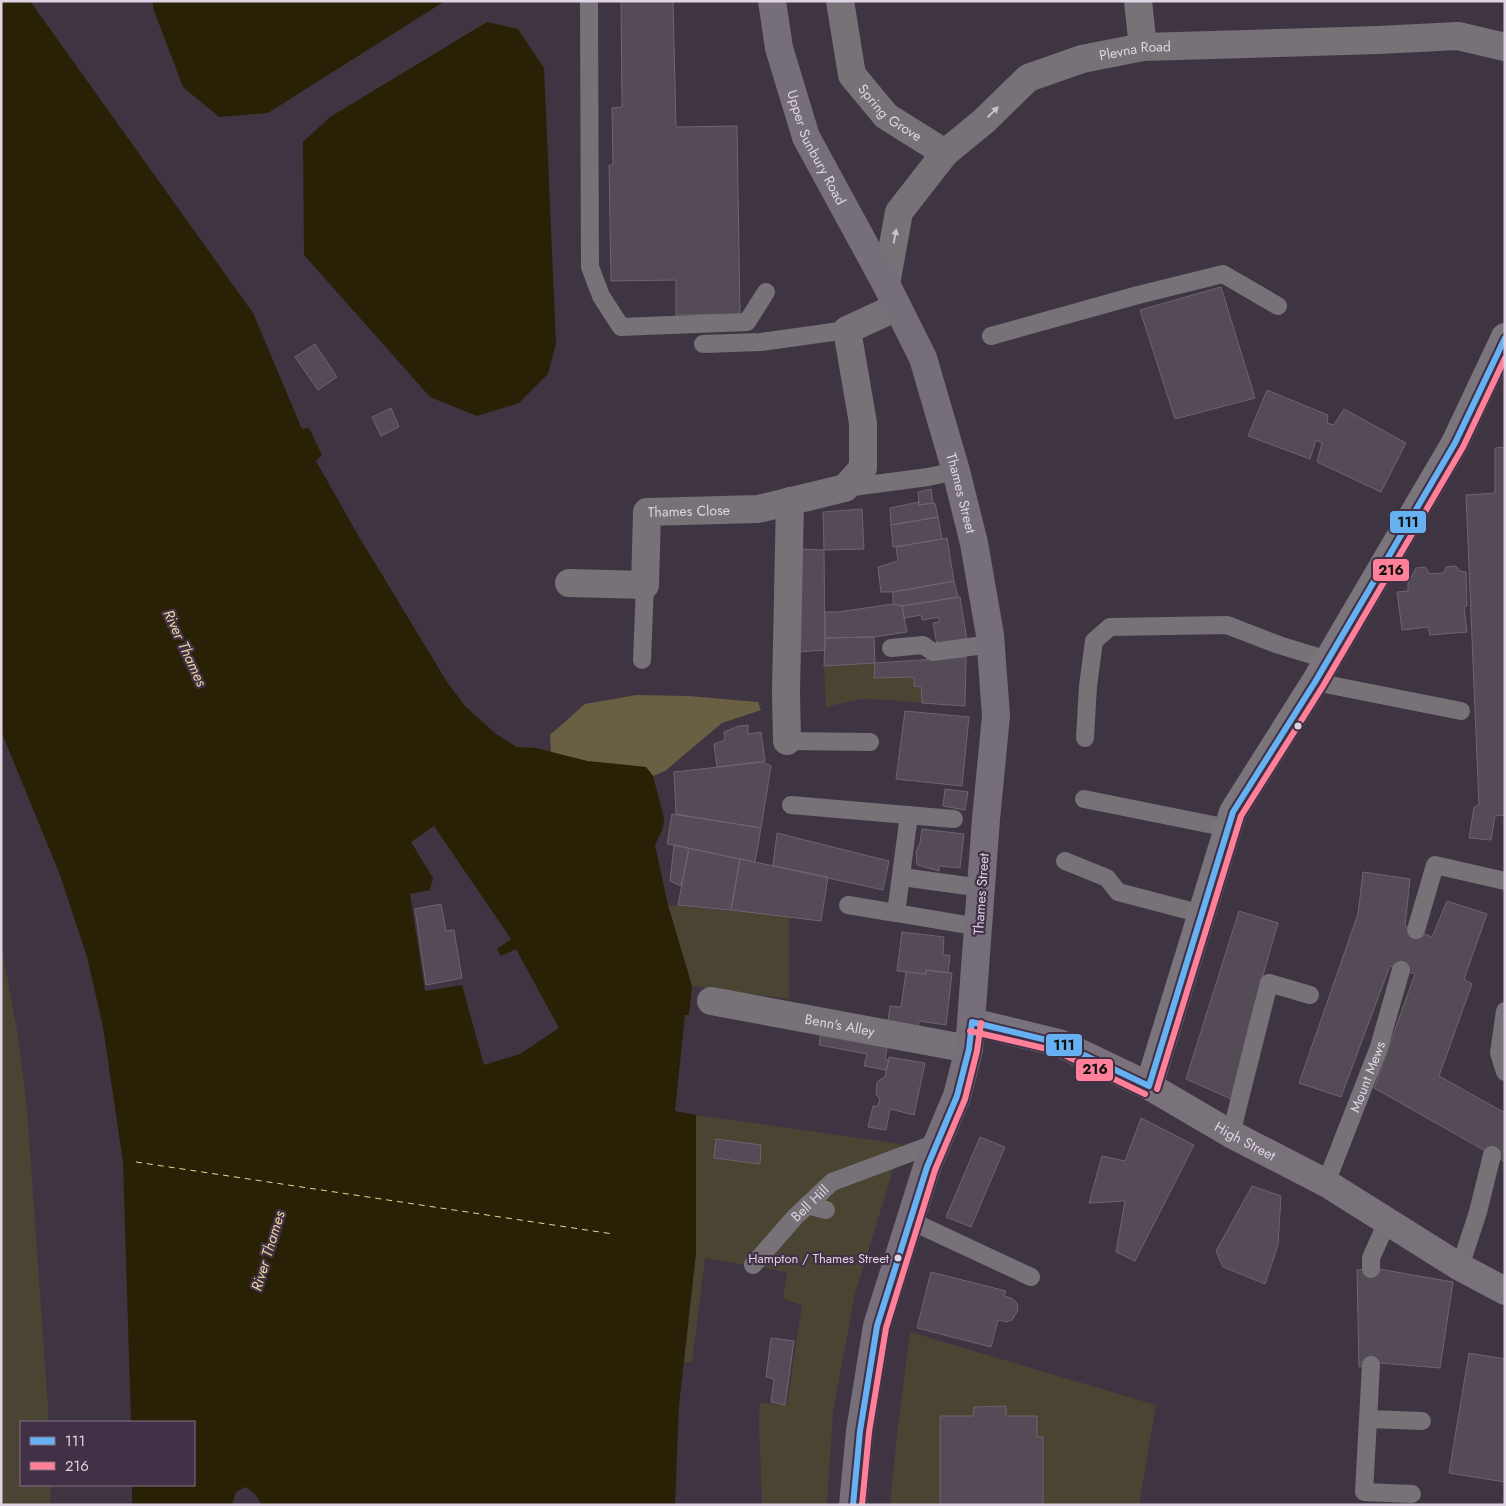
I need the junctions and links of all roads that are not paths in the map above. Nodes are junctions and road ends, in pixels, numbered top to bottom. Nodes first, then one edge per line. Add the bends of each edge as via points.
1 (589, 1) edge
2 (772, 1) edge
3 (840, 1) edge
4 (1138, 1) edge
5 (1143, 47) junction
6 (1505, 47) edge
7 (945, 153) junction
8 (766, 292) dead end
9 (891, 295) junction
10 (1278, 306) dead end
11 (848, 330) junction
12 (991, 336) dead end
13 (703, 344) dead end
14 (1503, 348) edge
15 (956, 471) junction
16 (844, 488) junction
17 (790, 501) junction
18 (569, 583) dead end
19 (645, 585) junction
20 (991, 644) junction
21 (891, 648) dead end
22 (642, 660) dead end
23 (1322, 671) junction
24 (1461, 711) dead end
25 (1085, 738) dead end
26 (787, 741) joint
27 (870, 742) dead end
28 (1084, 799) dead end
29 (791, 805) dead end
30 (909, 815) junction
31 (954, 819) dead end
32 (1228, 828) junction
33 (1065, 861) dead end
34 (902, 878) junction
35 (1505, 881) edge
36 (982, 888) junction
37 (848, 905) dead end
38 (896, 913) junction
39 (1202, 914) junction
40 (979, 927) junction
41 (1416, 930) dead end
42 (1401, 970) dead end
43 (1310, 995) dead end
44 (711, 1001) dead end
45 (1505, 1011) edge
46 (971, 1035) junction
47 (1505, 1072) edge
48 (1149, 1086) junction
49 (1231, 1134) junction
50 (939, 1142) junction
51 (1492, 1155) dead end
52 (1326, 1183) junction
53 (807, 1205) junction
54 (826, 1210) dead end
55 (909, 1220) junction
56 (1387, 1222) junction
57 (752, 1265) dead end
58 (1460, 1267) junction
59 (1371, 1269) dead end
60 (1032, 1277) dead end
61 (1505, 1291) edge
62 (1370, 1365) dead end
63 (1368, 1419) junction
64 (1422, 1421) dead end
65 (1412, 1494) dead end
66 (853, 1505) edge

1 - 8 lane via 590,267 601,296 621,327 746,322
2 - 9 highway, Upper Sunbury Road via 779,48 806,137
3 - 7 street, Spring Grove via 852,75 886,116
4 - 5 street
5 - 6 street, Plevna Road via 1458,36
7 -> 5 street, Plevna Road via 1028,78 1082,59
9 -> 7 street, Plevna Road via 899,212
9 - 11 street
9 - 15 highway, Thames Street via 923,358
10 - 12 lane via 1223,274
11 - 13 lane via 762,342
11 - 16 street via 863,423 863,468
14 - 23 street via 1455,443
15 - 16 lane
15 - 20 highway, Thames Street via 974,543
16 - 17 street, Thames Close
17 - 19 street, Thames Close via 758,509 647,512
17 - 26 street
18 - 19 street
19 - 22 lane
20 - 21 lane via 933,652 923,645
20 - 36 highway, Thames Street via 996,716
23 - 24 lane
23 - 25 lane via 1279,645 1227,625 1110,627 1094,641
23 - 32 street via 1233,812
26 - 27 lane
28 - 32 lane
29 - 30 lane
30 - 31 lane
30 - 34 lane
32 - 39 street
33 - 39 lane via 1107,878 1118,892
34 - 36 lane
34 - 38 lane
35 - 41 lane via 1435,865
36 - 40 highway, Thames Street
37 - 38 lane
38 - 40 lane
39 - 48 street
40 - 46 highway, Thames Street
42 - 52 lane, Mount Mews via 1380,1047
43 - 49 lane via 1269,983
44 - 46 street, Benn's Alley
45 - 47 lane via 1499,1053
46 - 48 main road, High Street via 1060,1042
46 - 50 highway, Thames Street via 957,1096
48 - 49 main road, High Street
49 - 52 main road, High Street
50 - 53 lane, Bell Hill via 832,1182
50 - 55 highway, Thames Street via 927,1166
51 - 58 lane
52 - 56 main road, High Street
53 - 54 lane
53 - 57 lane, Bell Hill
55 - 60 lane
55 - 66 highway, Thames Street via 877,1326 860,1431
56 - 58 main road, High Street
56 - 59 lane via 1371,1258
58 - 61 main road, High Street
62 - 63 lane
63 - 64 lane
63 - 65 lane via 1364,1492

